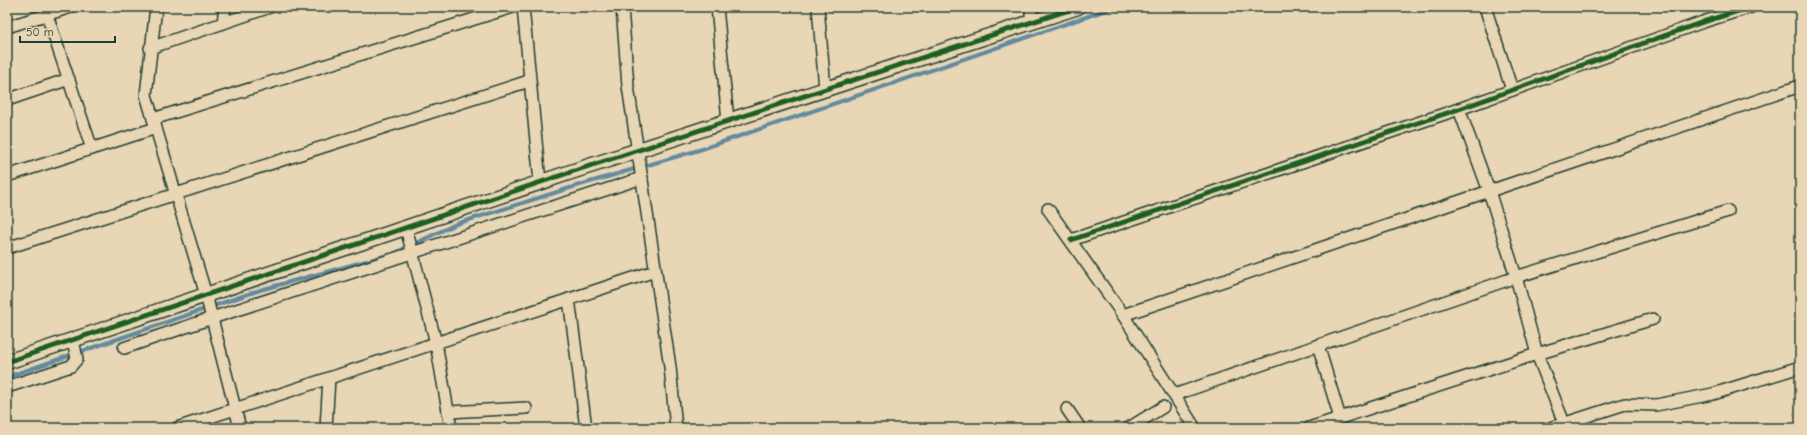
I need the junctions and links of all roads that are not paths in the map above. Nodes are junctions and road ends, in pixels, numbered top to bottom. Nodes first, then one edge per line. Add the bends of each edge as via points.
1 (71, 7) edge
2 (156, 7) edge
3 (225, 7) edge
4 (270, 7) edge
5 (513, 7) edge
6 (523, 7) edge
7 (622, 7) edge
8 (717, 7) edge
9 (818, 7) edge
10 (1031, 7) edge
11 (1078, 7) edge
12 (1485, 7) edge
13 (1751, 7) edge
14 (47, 15) junction
15 (1032, 22) junction
16 (223, 23) junction
17 (7, 27) edge
18 (150, 48) junction
19 (69, 79) junction
20 (529, 81) junction
21 (1800, 86) edge
22 (825, 89) junction
23 (1512, 90) junction
24 (7, 100) edge
25 (1459, 109) junction
26 (728, 121) junction
27 (154, 123) junction
28 (92, 149) junction
29 (637, 150) junction
30 (7, 176) edge
31 (642, 178) junction
32 (540, 182) junction
33 (1489, 191) junction
34 (176, 193) junction
35 (1048, 209) dead end
36 (1728, 211) dead end
37 (406, 228) junction
38 (1071, 240) junction
39 (7, 248) edge
40 (413, 252) junction
41 (655, 271) junction
42 (1516, 277) junction
43 (206, 295) junction
44 (570, 299) junction
45 (1123, 316) junction
46 (212, 318) junction
47 (1653, 318) dead end
48 (73, 340) junction
49 (436, 343) junction
50 (1318, 345) junction
51 (124, 348) dead end
52 (1537, 354) junction
53 (7, 362) edge
54 (1800, 367) edge
55 (329, 378) junction
56 (7, 387) edge
57 (1174, 395) junction
58 (1163, 407) dead end
59 (526, 408) dead end
60 (235, 409) junction
61 (1068, 409) dead end
62 (448, 412) junction
63 (1340, 418) junction
64 (1564, 423) junction
65 (177, 428) edge
66 (240, 428) edge
67 (326, 428) edge
68 (451, 428) edge
69 (586, 428) edge
70 (676, 428) edge
71 (1080, 428) edge
72 (1129, 428) edge
73 (1195, 428) edge
74 (1310, 428) edge
75 (1550, 428) edge

1 - 14 street
2 - 18 street
3 - 16 street
4 - 16 street
5 - 27 street
6 - 20 street
7 - 29 street via 628,86
8 - 26 street
9 - 22 street
10 - 15 street
11 - 15 street
12 - 23 street
13 - 23 street
14 - 17 street
14 - 19 street
15 - 22 street
16 - 18 street
18 - 27 street via 146,95
19 - 24 street
19 - 28 street
20 - 32 street
20 - 34 street
21 - 33 street
22 - 26 street
23 - 25 street
25 - 33 street
25 - 38 street
26 - 29 street
27 - 28 street
27 - 34 street
28 - 30 street
29 - 31 street
29 - 32 street
31 - 40 street
31 - 41 street
32 - 37 street
33 - 42 street
33 - 45 street
34 - 39 street
34 - 43 street
35 - 38 street
36 - 42 street
37 - 40 street
37 - 43 street
38 - 45 street
40 - 46 street
40 - 49 street
41 - 44 street
41 - 70 street via 670,367
42 - 50 street
42 - 52 street
43 - 46 street
43 - 48 street
44 - 49 street
44 - 69 street
45 - 57 street
46 - 51 street
46 - 60 street
47 - 52 street
48 - 53 street
48 - 56 street via 77,359 72,366
49 - 55 street
49 - 62 street
50 - 57 street
50 - 63 street
52 - 63 street
52 - 64 street
54 - 64 street via 1713,394 1656,405 1626,404
55 - 60 street
55 - 67 street
57 - 73 street
58 - 72 street
59 - 62 street
60 - 65 street
60 - 66 street
61 - 71 street
62 - 68 street
63 - 74 street
64 - 75 street

